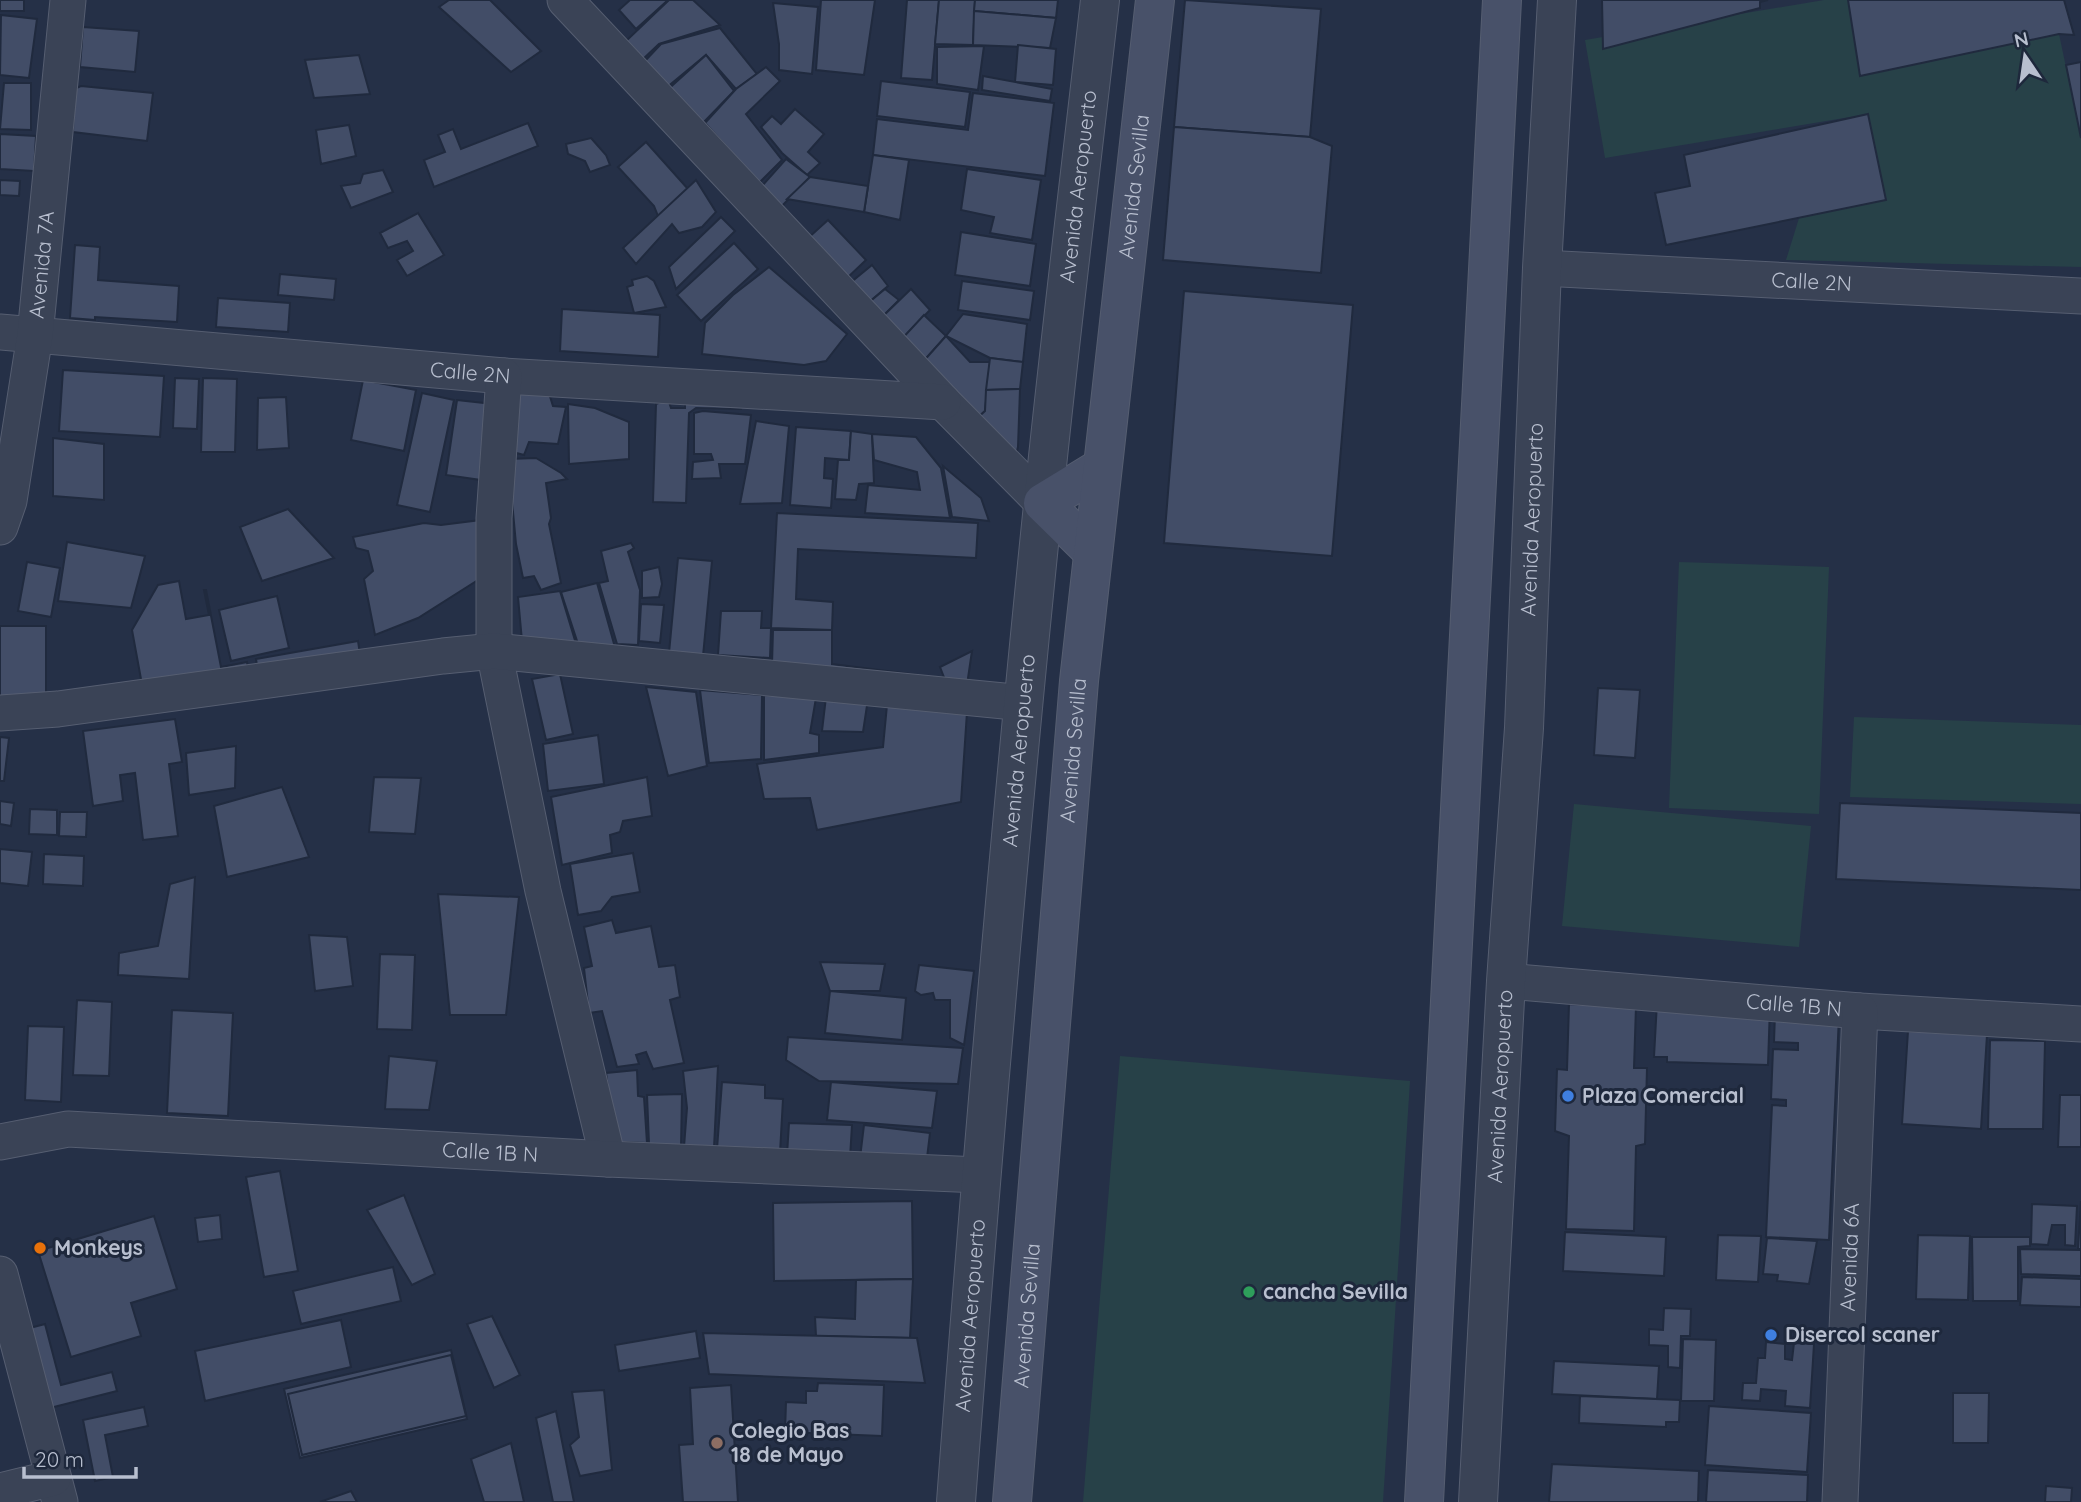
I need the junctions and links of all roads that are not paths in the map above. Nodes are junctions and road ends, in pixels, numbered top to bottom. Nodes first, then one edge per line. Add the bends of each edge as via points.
1 (68, 0) edge
2 (565, 0) edge
3 (1100, 0) edge
4 (1155, 0) edge
5 (1503, 0) edge
6 (1557, 0) edge
7 (1542, 268) junction
8 (2081, 296) edge
9 (0, 332) edge
10 (35, 335) junction
11 (504, 376) junction
12 (943, 402) junction
13 (1102, 467) junction
14 (1043, 503) junction
15 (0, 527) edge
16 (1093, 552) junction
17 (495, 651) junction
18 (1024, 703) junction
19 (0, 713) edge
20 (1506, 981) junction
21 (1860, 1011) junction
22 (2081, 1024) edge
23 (0, 1142) edge
24 (608, 1158) junction
25 (980, 1175) junction
26 (0, 1274) edge
27 (57, 1490) edge
28 (0, 1491) edge
29 (956, 1502) edge
30 (1012, 1502) edge
31 (1424, 1502) edge
32 (1478, 1502) edge
33 (1840, 1502) edge

1 - 10 street, Avenida 7A
2 - 12 street
3 - 14 street, Avenida Aeropuerto
4 - 13 main road, Avenida Sevilla
5 - 31 main road
6 - 7 street, Avenida Aeropuerto
7 - 8 street, Calle 2N
7 - 20 street, Avenida Aeropuerto via 1524,728
9 - 10 street, Calle 2N
10 - 11 street, Calle 2N
10 - 15 street, Avenida 7A via 9,501
11 - 12 street, Calle 2N
11 - 17 street via 494,517
12 - 14 street
13 - 14 main road
13 - 16 main road, Avenida Sevilla
14 - 16 main road
14 - 18 street, Avenida Aeropuerto
16 - 30 main road, Avenida Sevilla
17 - 18 street
17 - 19 street
17 - 24 street via 543,891
18 - 25 street, Avenida Aeropuerto
20 - 21 street, Calle 1B N
20 - 32 street, Avenida Aeropuerto
21 - 22 street, Calle 1B N
21 - 33 street, Avenida 6A
23 - 24 street, Calle 1B N via 68,1129
24 - 25 street, Calle 1B N
25 - 29 street, Avenida Aeropuerto
26 - 27 street
27 - 28 street

